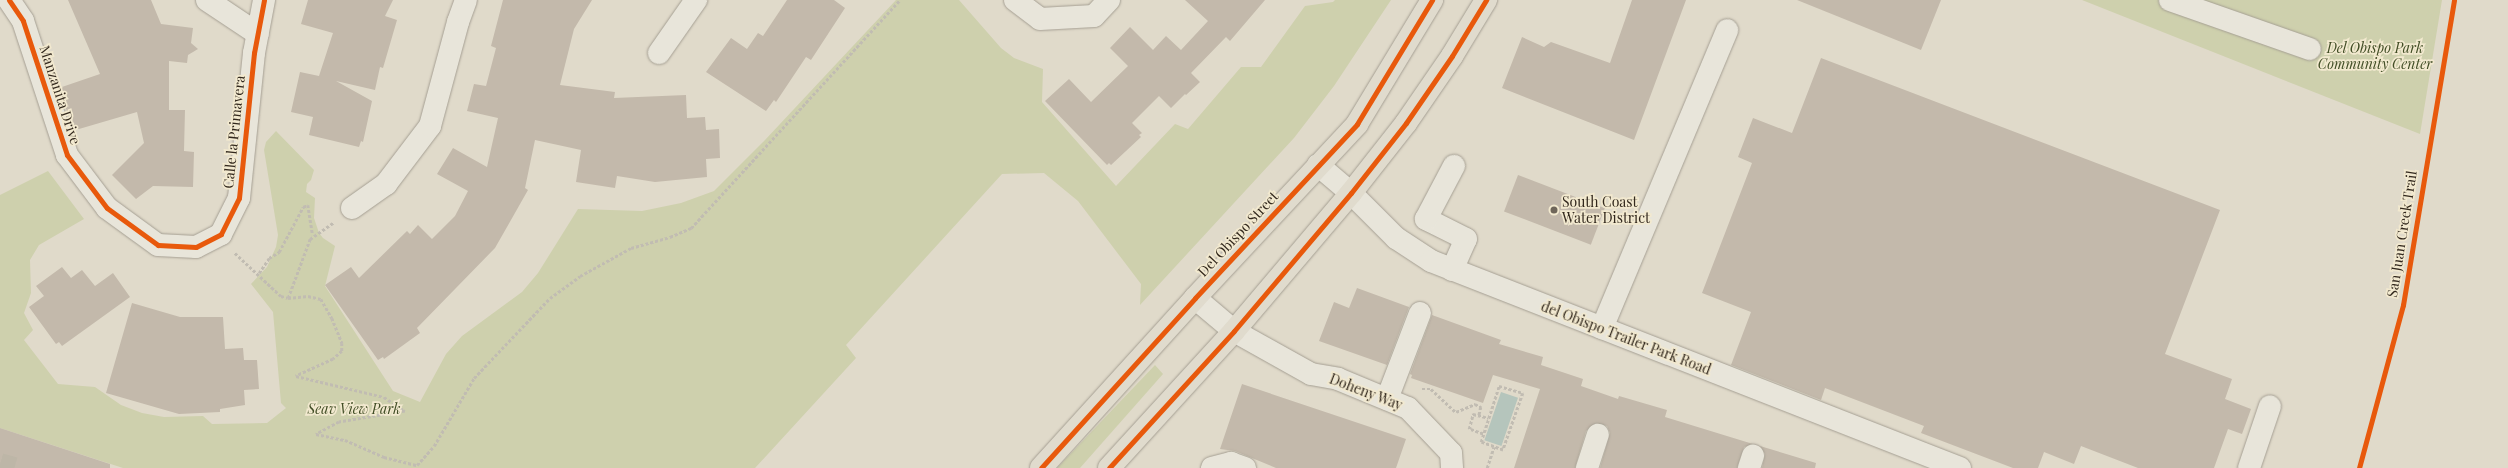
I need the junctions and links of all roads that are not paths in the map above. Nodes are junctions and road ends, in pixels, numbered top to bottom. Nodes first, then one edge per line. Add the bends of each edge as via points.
1 (9, 0) edge
2 (207, 0) edge
3 (264, 0) edge
4 (466, 0) edge
5 (696, 0) edge
6 (1015, 0) edge
7 (1109, 0) edge
8 (1432, 0) edge
9 (1486, 0) edge
10 (2170, 0) edge
11 (1727, 30) dead end
12 (258, 34) junction
13 (2310, 49) dead end
14 (659, 53) dead end
15 (1318, 165) junction
16 (1454, 166) dead end
17 (1351, 193) junction
18 (352, 208) road end
19 (196, 247) joint
20 (1452, 270) junction
21 (1195, 298) junction
22 (1420, 312) dead end
23 (1602, 328) junction
24 (1234, 331) junction
25 (1387, 399) junction
26 (2270, 406) dead end
27 (1598, 435) dead end
28 (1041, 468) edge
29 (1109, 468) edge
30 (1212, 468) edge
31 (1245, 468) edge
32 (1452, 468) edge
33 (1587, 468) edge
34 (1960, 468) edge
35 (2249, 468) edge

1 - 19 street, Manzanita Drive via 23,21 67,155 107,208 158,245
2 - 12 street
3 - 12 street, Calle la Primavera
4 - 18 street via 430,126 386,184
5 - 14 street
6 - 7 street via 1040,19 1094,16
8 - 15 main road, Del Obispo Street via 1357,124
9 - 17 main road via 1452,56 1406,123
10 - 13 street
11 - 23 street
12 - 19 street, Calle la Primavera via 239,198 221,234
15 - 17 street, del Obispo Trailer Park Road
15 - 21 main road, Del Obispo Street
16 - 20 street via 1426,219 1466,240
17 - 20 street, del Obispo Trailer Park Road via 1396,238 1431,261
17 - 24 main road
20 - 23 street, del Obispo Trailer Park Road
21 - 24 street, Doheny Way
21 - 28 main road, Del Obispo Street
22 - 25 street
23 - 34 street, del Obispo Trailer Park Road
24 - 25 street, Doheny Way via 1311,374 1338,379
24 - 29 main road
25 - 32 street, Doheny Way via 1408,408 1451,453
26 - 35 street
27 - 33 street
30 - 31 street via 1231,463

